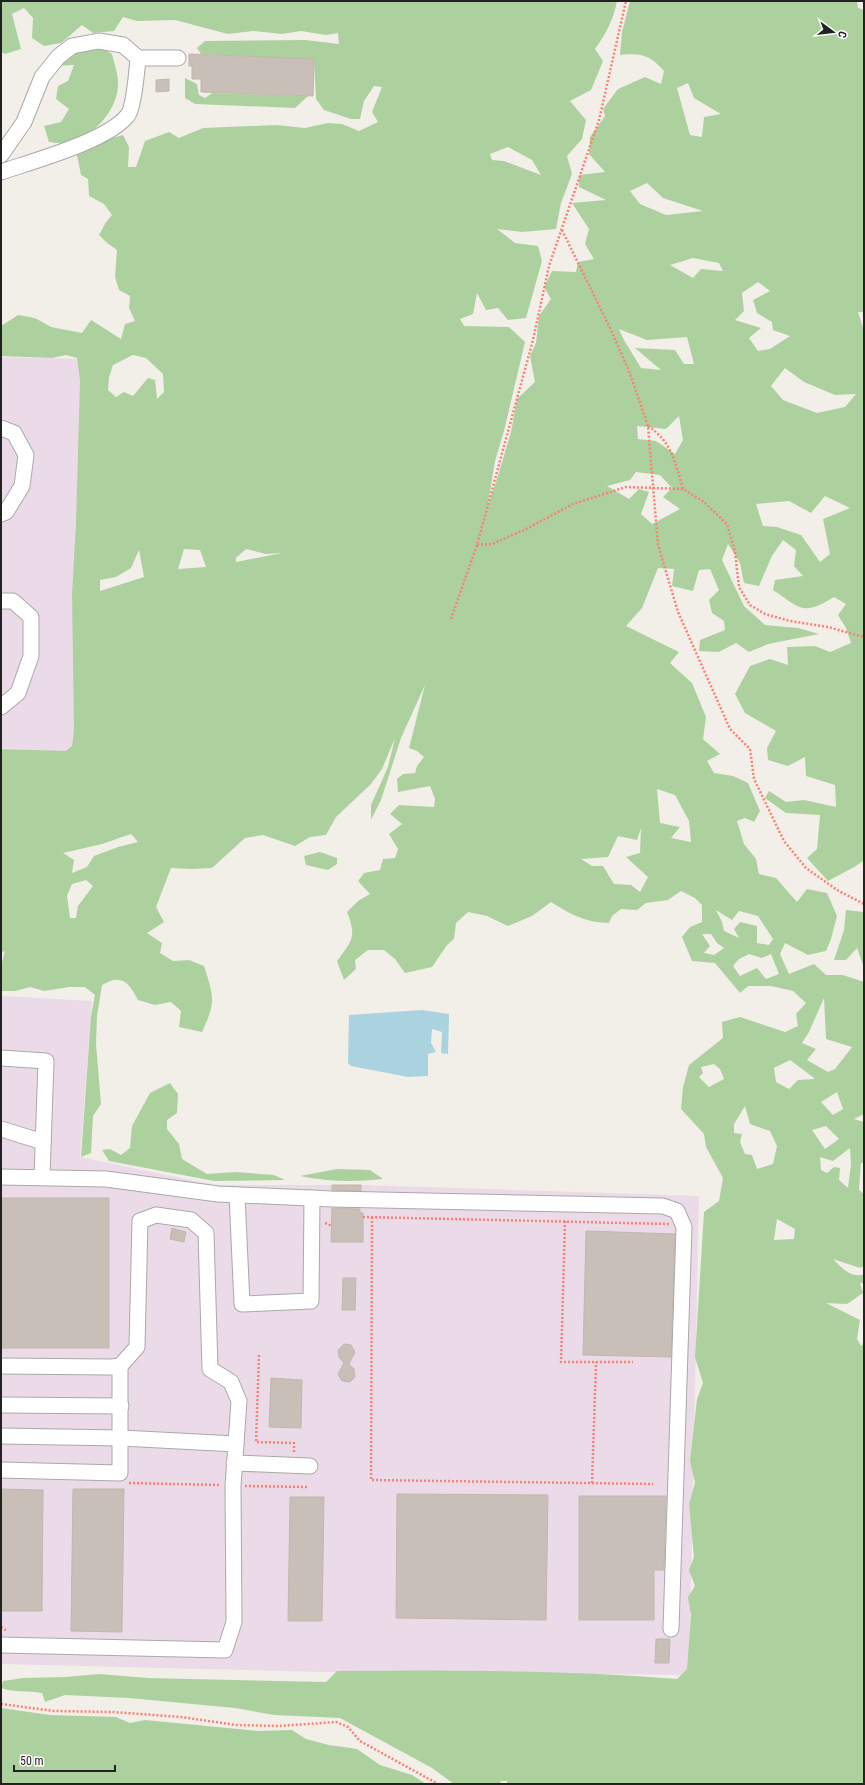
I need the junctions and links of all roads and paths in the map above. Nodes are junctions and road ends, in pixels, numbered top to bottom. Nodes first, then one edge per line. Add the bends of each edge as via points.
1 (626, 1) edge
2 (138, 58) junction
3 (178, 58) dead end
4 (1, 155) edge
5 (1, 172) edge
6 (562, 230) junction
7 (648, 426) junction
8 (1, 428) edge
9 (653, 487) junction
10 (683, 489) junction
11 (1, 514) edge
12 (477, 545) junction
13 (1, 601) edge
14 (451, 619) dead end
15 (864, 637) edge
16 (1, 707) edge
17 (864, 904) edge
18 (1, 1058) edge
19 (1, 1130) edge
20 (43, 1142) junction
21 (1, 1177) edge
22 (42, 1178) junction
23 (237, 1195) junction
24 (312, 1198) junction
25 (363, 1217) dead end
26 (372, 1217) junction
27 (565, 1221) junction
28 (673, 1224) dead end
29 (259, 1355) dead end
30 (596, 1362) junction
31 (633, 1362) dead end
32 (1, 1366) edge
33 (120, 1366) junction
34 (1, 1405) edge
35 (121, 1406) junction
36 (1, 1436) edge
37 (121, 1438) junction
38 (236, 1444) junction
39 (234, 1463) junction
40 (294, 1466) junction
41 (310, 1466) dead end
42 (1, 1470) edge
43 (127, 1483) dead end
44 (592, 1483) junction
45 (653, 1484) dead end
46 (233, 1486) junction
47 (293, 1487) junction
48 (307, 1487) dead end
49 (671, 1629) dead end
50 (1, 1645) edge
51 (1, 1704) edge
52 (438, 1784) edge

1 - 6 path via 599,120
2 - 3 lane
2 - 4 lane via 124,45 99,41 72,46 58,57 42,77 24,122
2 - 5 lane via 129,114 114,128 83,143
6 - 7 path via 629,371
6 - 12 path via 549,266 533,340
7 - 9 path
7 - 10 path via 660,434 673,454
8 - 11 lane via 14,433 26,456 22,486 6,512
9 - 10 path
9 - 12 path via 626,487 573,504 492,544
9 - 17 path via 658,545 678,612 730,729 750,749 754,779 784,841 806,868 837,890
10 - 15 path via 704,502 727,524 735,552 739,587 750,605 765,614
12 - 14 path
13 - 16 lane via 13,601 31,617 31,656 18,693
18 - 20 lane via 46,1061
19 - 20 lane
20 - 22 lane
21 - 22 lane
22 - 23 lane via 106,1179
23 - 24 lane
23 - 24 lane via 242,1304 311,1301
24 - 49 lane via 663,1206 677,1211 684,1227
25 - 26 path
26 - 27 path
26 - 44 path via 371,1480
27 - 28 path
27 - 30 path via 562,1362
29 - 40 path via 256,1442 294,1443
30 - 31 path
30 - 44 path
32 - 33 lane
33 - 35 lane
33 - 38 lane via 137,1347 140,1221 156,1215 190,1220 206,1233 210,1369 231,1382 239,1401
34 - 35 lane
35 - 37 lane
36 - 37 lane
37 - 38 lane
37 - 42 lane via 120,1473
38 - 39 lane
39 - 40 lane
39 - 46 lane
40 - 41 lane
40 - 47 path
43 - 46 path
44 - 45 path
46 - 47 path
46 - 50 lane via 234,1622 225,1650
47 - 48 path
51 - 52 path via 54,1711 181,1717 236,1725 279,1726 336,1722 348,1727 360,1741

